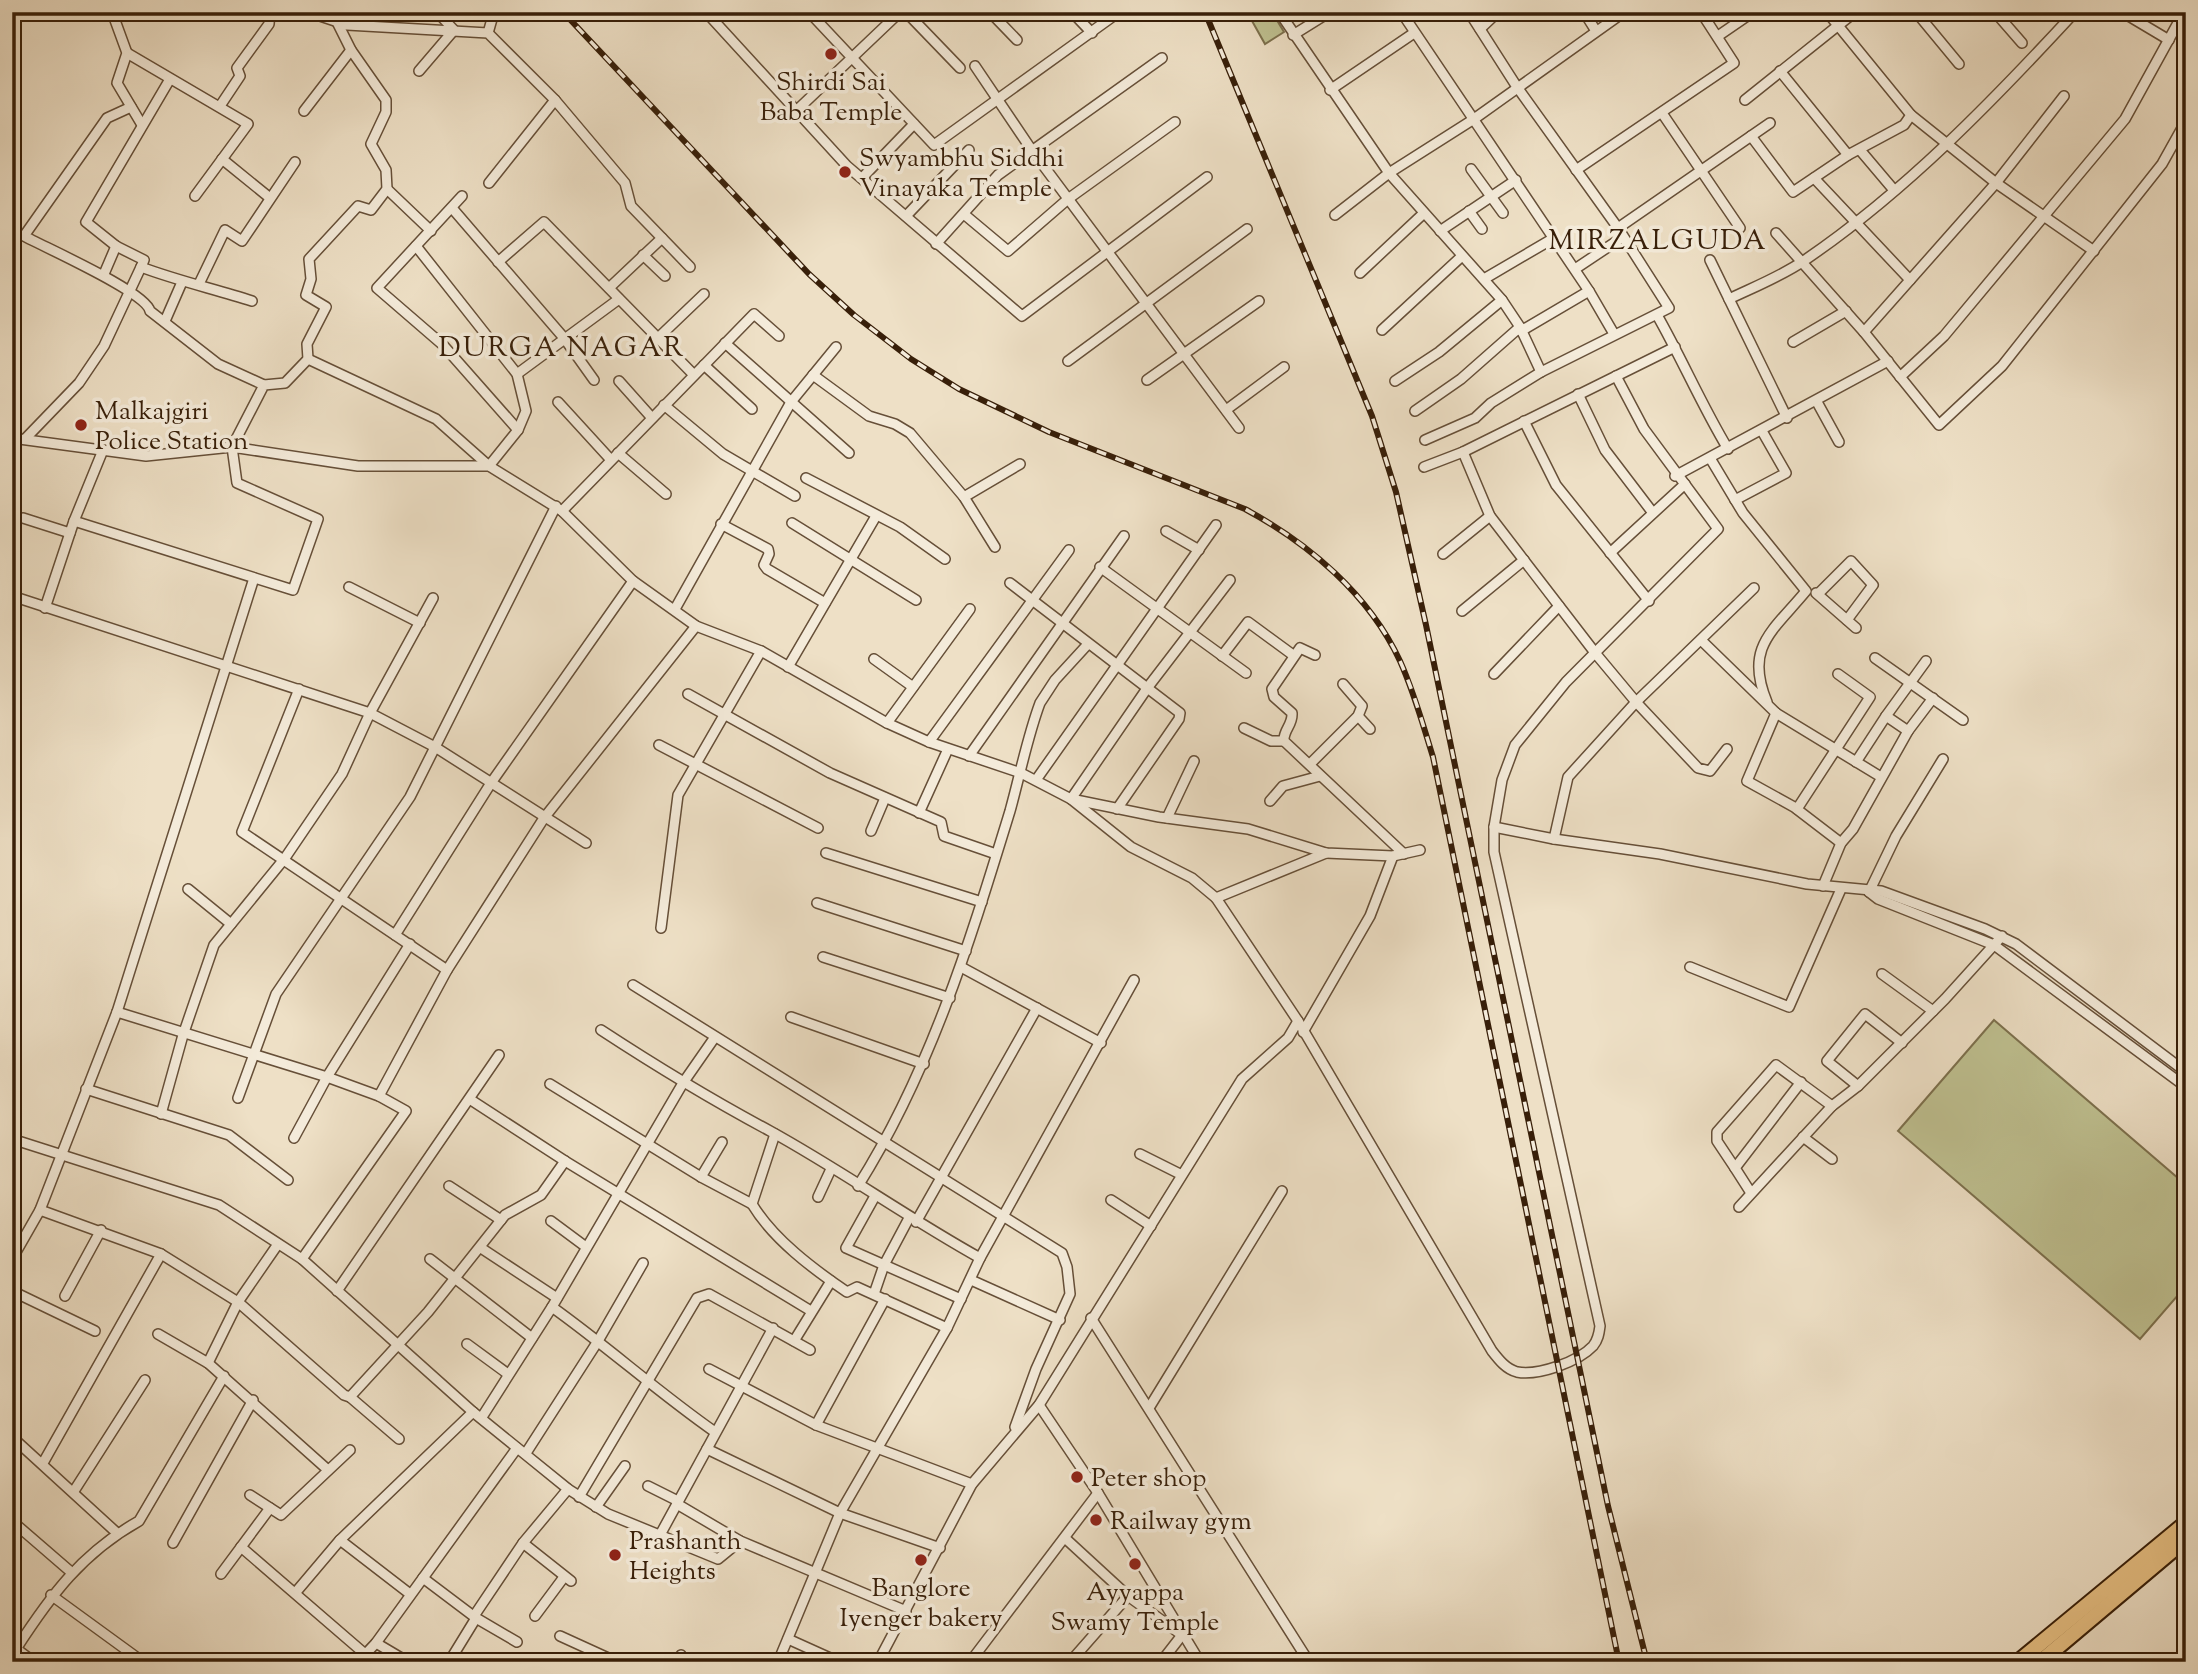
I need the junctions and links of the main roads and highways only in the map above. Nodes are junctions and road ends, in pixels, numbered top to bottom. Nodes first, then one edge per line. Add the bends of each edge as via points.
1 (2186, 1523) edge
2 (2186, 1539) edge
3 (2091, 1612) junction
4 (2071, 1629) junction
5 (2018, 1662) edge
6 (2040, 1662) edge

1 - 3 main road
2 - 3 main road
3 - 4 main road
4 - 5 main road
4 - 6 main road

